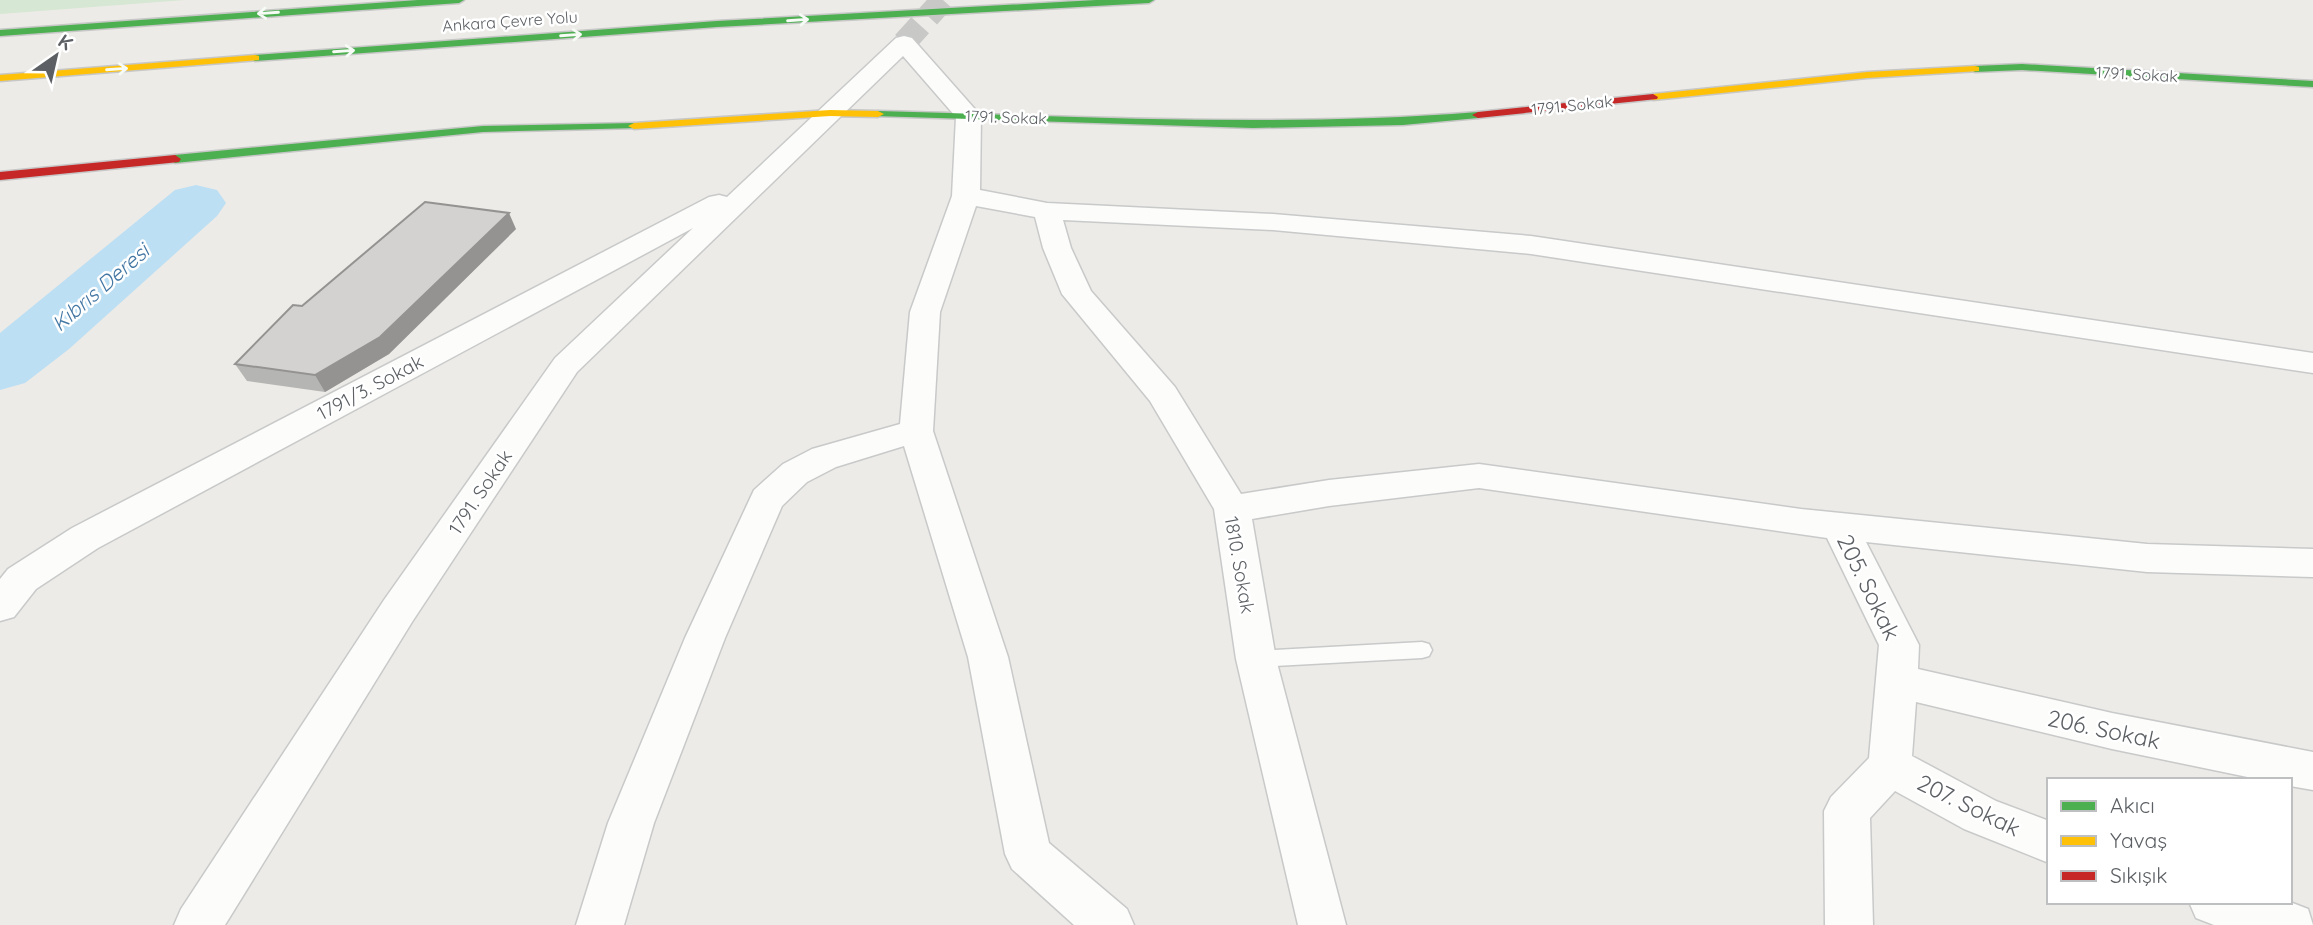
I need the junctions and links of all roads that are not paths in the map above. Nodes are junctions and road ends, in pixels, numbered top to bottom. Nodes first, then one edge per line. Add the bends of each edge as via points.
1 (459, 0) edge
2 (1149, 0) edge
3 (0, 33) edge
4 (0, 78) edge
5 (2313, 84) edge
6 (830, 113) junction
7 (969, 116) junction
8 (0, 176) edge
9 (754, 185) junction
10 (967, 196) junction
11 (1047, 211) junction
12 (2313, 363) edge
13 (916, 431) junction
14 (1232, 509) junction
15 (1839, 526) junction
16 (2313, 563) edge
17 (0, 606) edge
18 (1422, 650) dead end
19 (1256, 659) junction
20 (1896, 681) junction
21 (1890, 766) junction
22 (2313, 771) edge
23 (2047, 841) edge
24 (2220, 904) edge
25 (198, 925) edge
26 (600, 925) edge
27 (1110, 925) edge
28 (1322, 925) edge
29 (1849, 925) edge
30 (2291, 925) edge

1 -> 3 main road, Ankara Çevre Yolu
4 -> 2 main road, Ankara Çevre Yolu via 480,41
5 - 7 main road, 1791. Sokak via 2022,68 1867,75 1430,120 1202,126
6 - 7 main road, 1791. Sokak
6 - 7 street, 1791. Sokak via 904,43
6 - 8 main road via 647,126 483,129
6 - 9 street, 1791. Sokak
7 - 10 street
9 - 17 street, 1791/3. Sokak via 85,538 22,579
9 - 25 street, 1791. Sokak via 566,365 398,611
10 - 11 street
10 - 13 street via 925,312
11 - 12 street via 1273,222 1531,245
11 - 14 street, 1810. Sokak via 1077,294 1163,394
13 - 26 street via 824,458 795,473 767,499 631,823
13 - 27 street via 988,657 1028,854
14 - 15 street via 1479,476
14 - 19 street, 1810. Sokak
15 - 16 street via 2147,558
15 - 20 street, 205. Sokak via 1899,645
18 - 19 lane
19 - 28 street, 1810. Sokak
20 - 21 street, 205. Sokak
20 - 22 street, 206. Sokak
21 - 23 street, 207. Sokak via 1980,815
21 - 29 street via 1847,811
24 - 30 street

